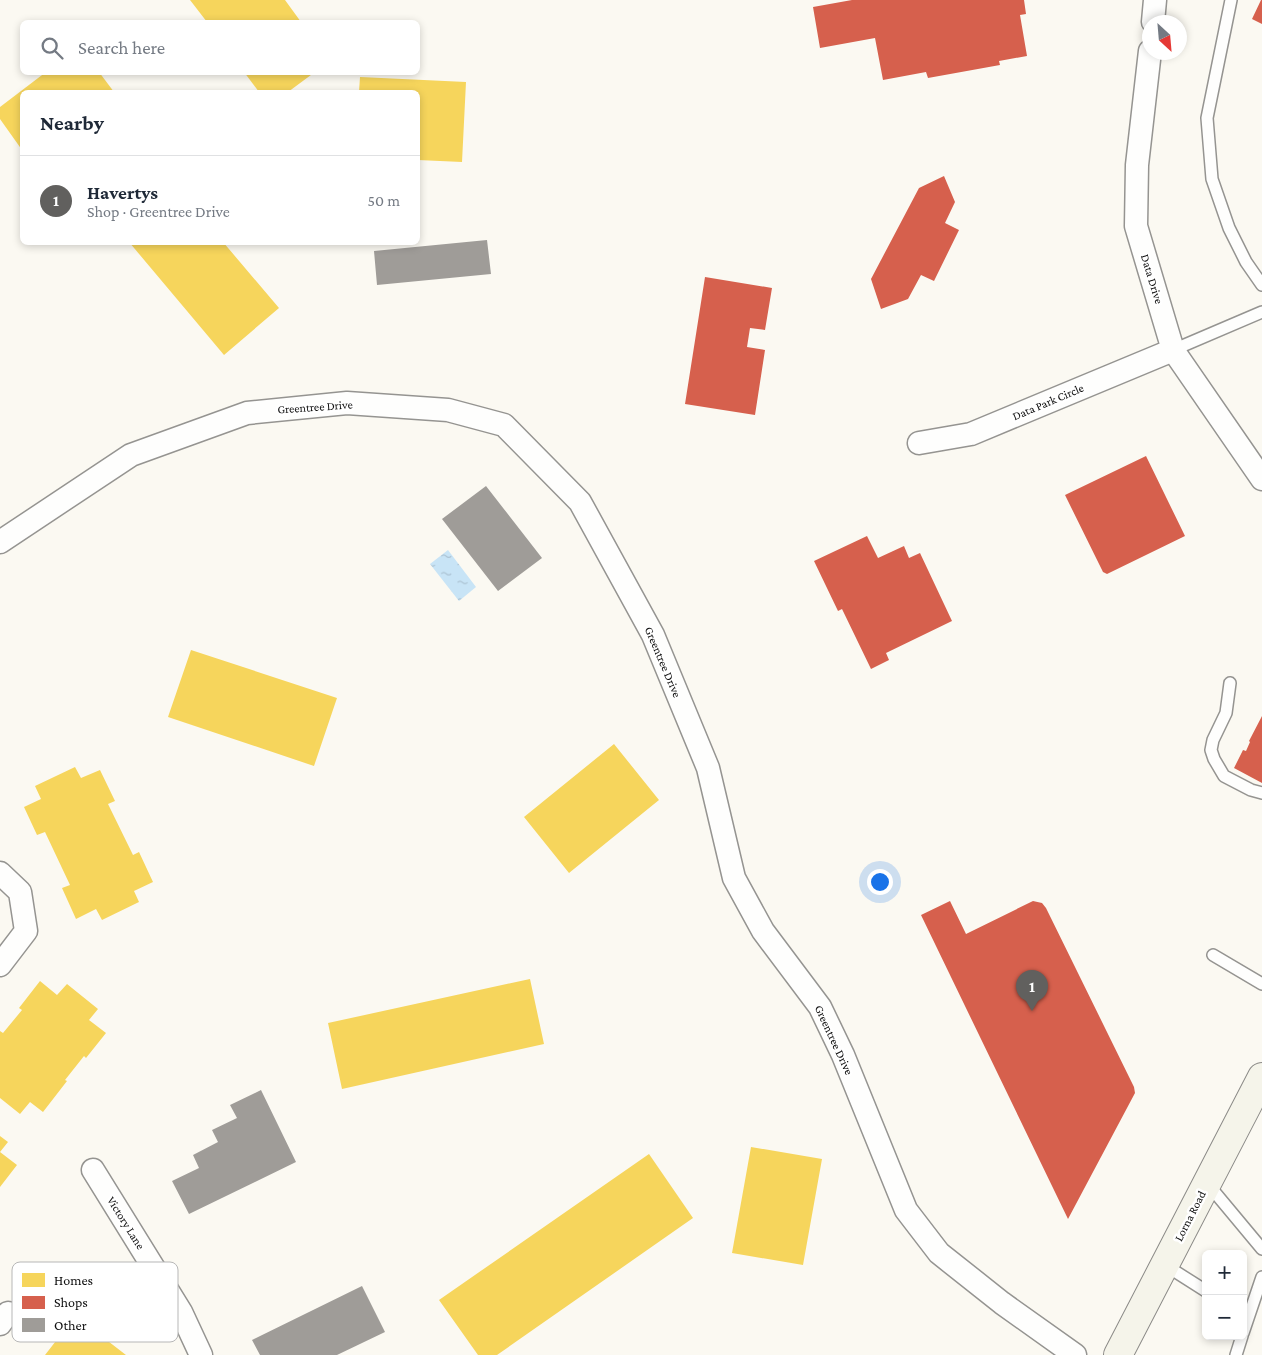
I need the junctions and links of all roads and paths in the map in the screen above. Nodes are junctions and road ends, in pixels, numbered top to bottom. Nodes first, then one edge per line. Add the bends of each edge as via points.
1 (1155, 0) edge
2 (1231, 0) edge
3 (1154, 15) edge
4 (1149, 60) edge
5 (1262, 285) edge
6 (1262, 312) edge
7 (1173, 350) junction
8 (919, 443) dead end
9 (1262, 479) edge
10 (0, 542) edge
11 (1230, 683) dead end
12 (1262, 793) edge
13 (0, 873) edge
14 (1213, 955) dead end
15 (0, 965) edge
16 (1262, 984) edge
17 (1262, 1077) edge
18 (93, 1170) dead end
19 (1207, 1184) junction
20 (1262, 1249) edge
21 (150, 1262) edge
22 (1165, 1265) junction
23 (1262, 1277) edge
24 (1202, 1288) edge
25 (178, 1307) edge
26 (1247, 1314) edge
27 (1241, 1340) edge
28 (201, 1355) edge
29 (1075, 1355) edge
30 (1118, 1355) edge
31 (1236, 1355) edge

1 - 3 street
2 - 5 lane via 1207,118 1212,179 1229,228
4 - 7 street, Data Drive via 1137,165 1136,226
6 - 7 lane
7 - 8 street, Data Park Circle via 971,434
7 - 9 street, Data Drive
10 - 29 street, Greentree Drive via 131,455 247,413 347,403 448,410 504,425 580,502 653,635 708,768 734,878 763,931 820,1007 906,1210 939,1253
11 - 12 lane via 1226,713 1211,750 1224,776
13 - 15 street via 20,892 26,931
14 - 16 lane
17 - 19 street, Lorna Road
18 - 21 street, Victory Lane
19 - 20 lane
19 - 22 street, Lorna Road
22 - 24 lane
22 - 30 street, Lorna Road
23 - 26 lane
25 - 28 street, Victory Lane
27 - 31 lane

